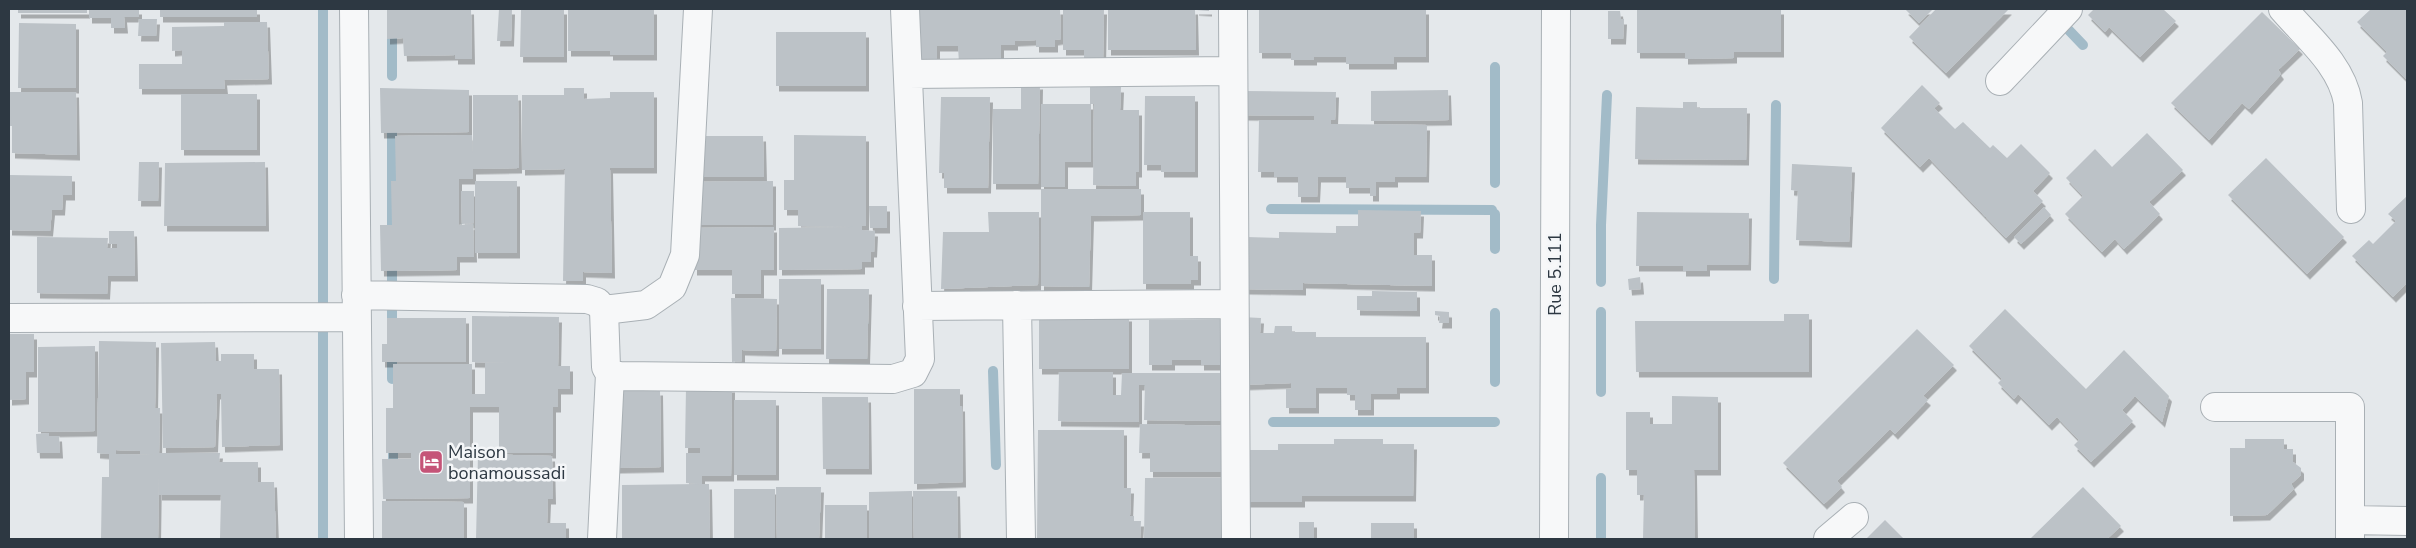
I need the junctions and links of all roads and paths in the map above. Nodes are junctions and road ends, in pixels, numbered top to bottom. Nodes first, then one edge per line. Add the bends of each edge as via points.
1 (354, 9) edge
2 (698, 9) edge
3 (905, 9) edge
4 (1234, 9) edge
5 (1556, 9) edge
6 (2068, 9) edge
7 (2283, 9) edge
8 (1234, 71) junction
9 (908, 74) junction
10 (2000, 82) dead end
11 (2351, 209) dead end
12 (1234, 304) junction
13 (356, 306) junction
14 (917, 306) junction
15 (1017, 306) junction
16 (604, 310) junction
17 (9, 318) edge
18 (610, 374) junction
19 (2215, 407) dead end
20 (1854, 516) dead end
21 (2407, 521) edge
22 (2350, 530) edge
23 (358, 539) edge
24 (602, 539) edge
25 (1021, 539) edge
26 (1236, 539) edge
27 (1554, 539) edge
28 (1828, 539) edge

1 - 13 street
2 - 16 street via 685,255 672,287 646,306
3 - 9 street
4 - 8 street
5 - 27 street, Rue 5.111
6 - 10 street
7 - 11 street via 2337,71 2346,86
8 - 9 street
8 - 12 street
9 - 14 street
12 - 15 street
12 - 26 street
13 - 16 street via 587,299 598,302
13 - 17 street
13 - 23 street
14 - 15 street
14 - 18 street via 920,359 913,373 893,379
15 - 25 street
16 - 18 street via 606,367
18 - 24 street
19 - 22 street via 2350,407
20 - 28 street
21 - 22 street

